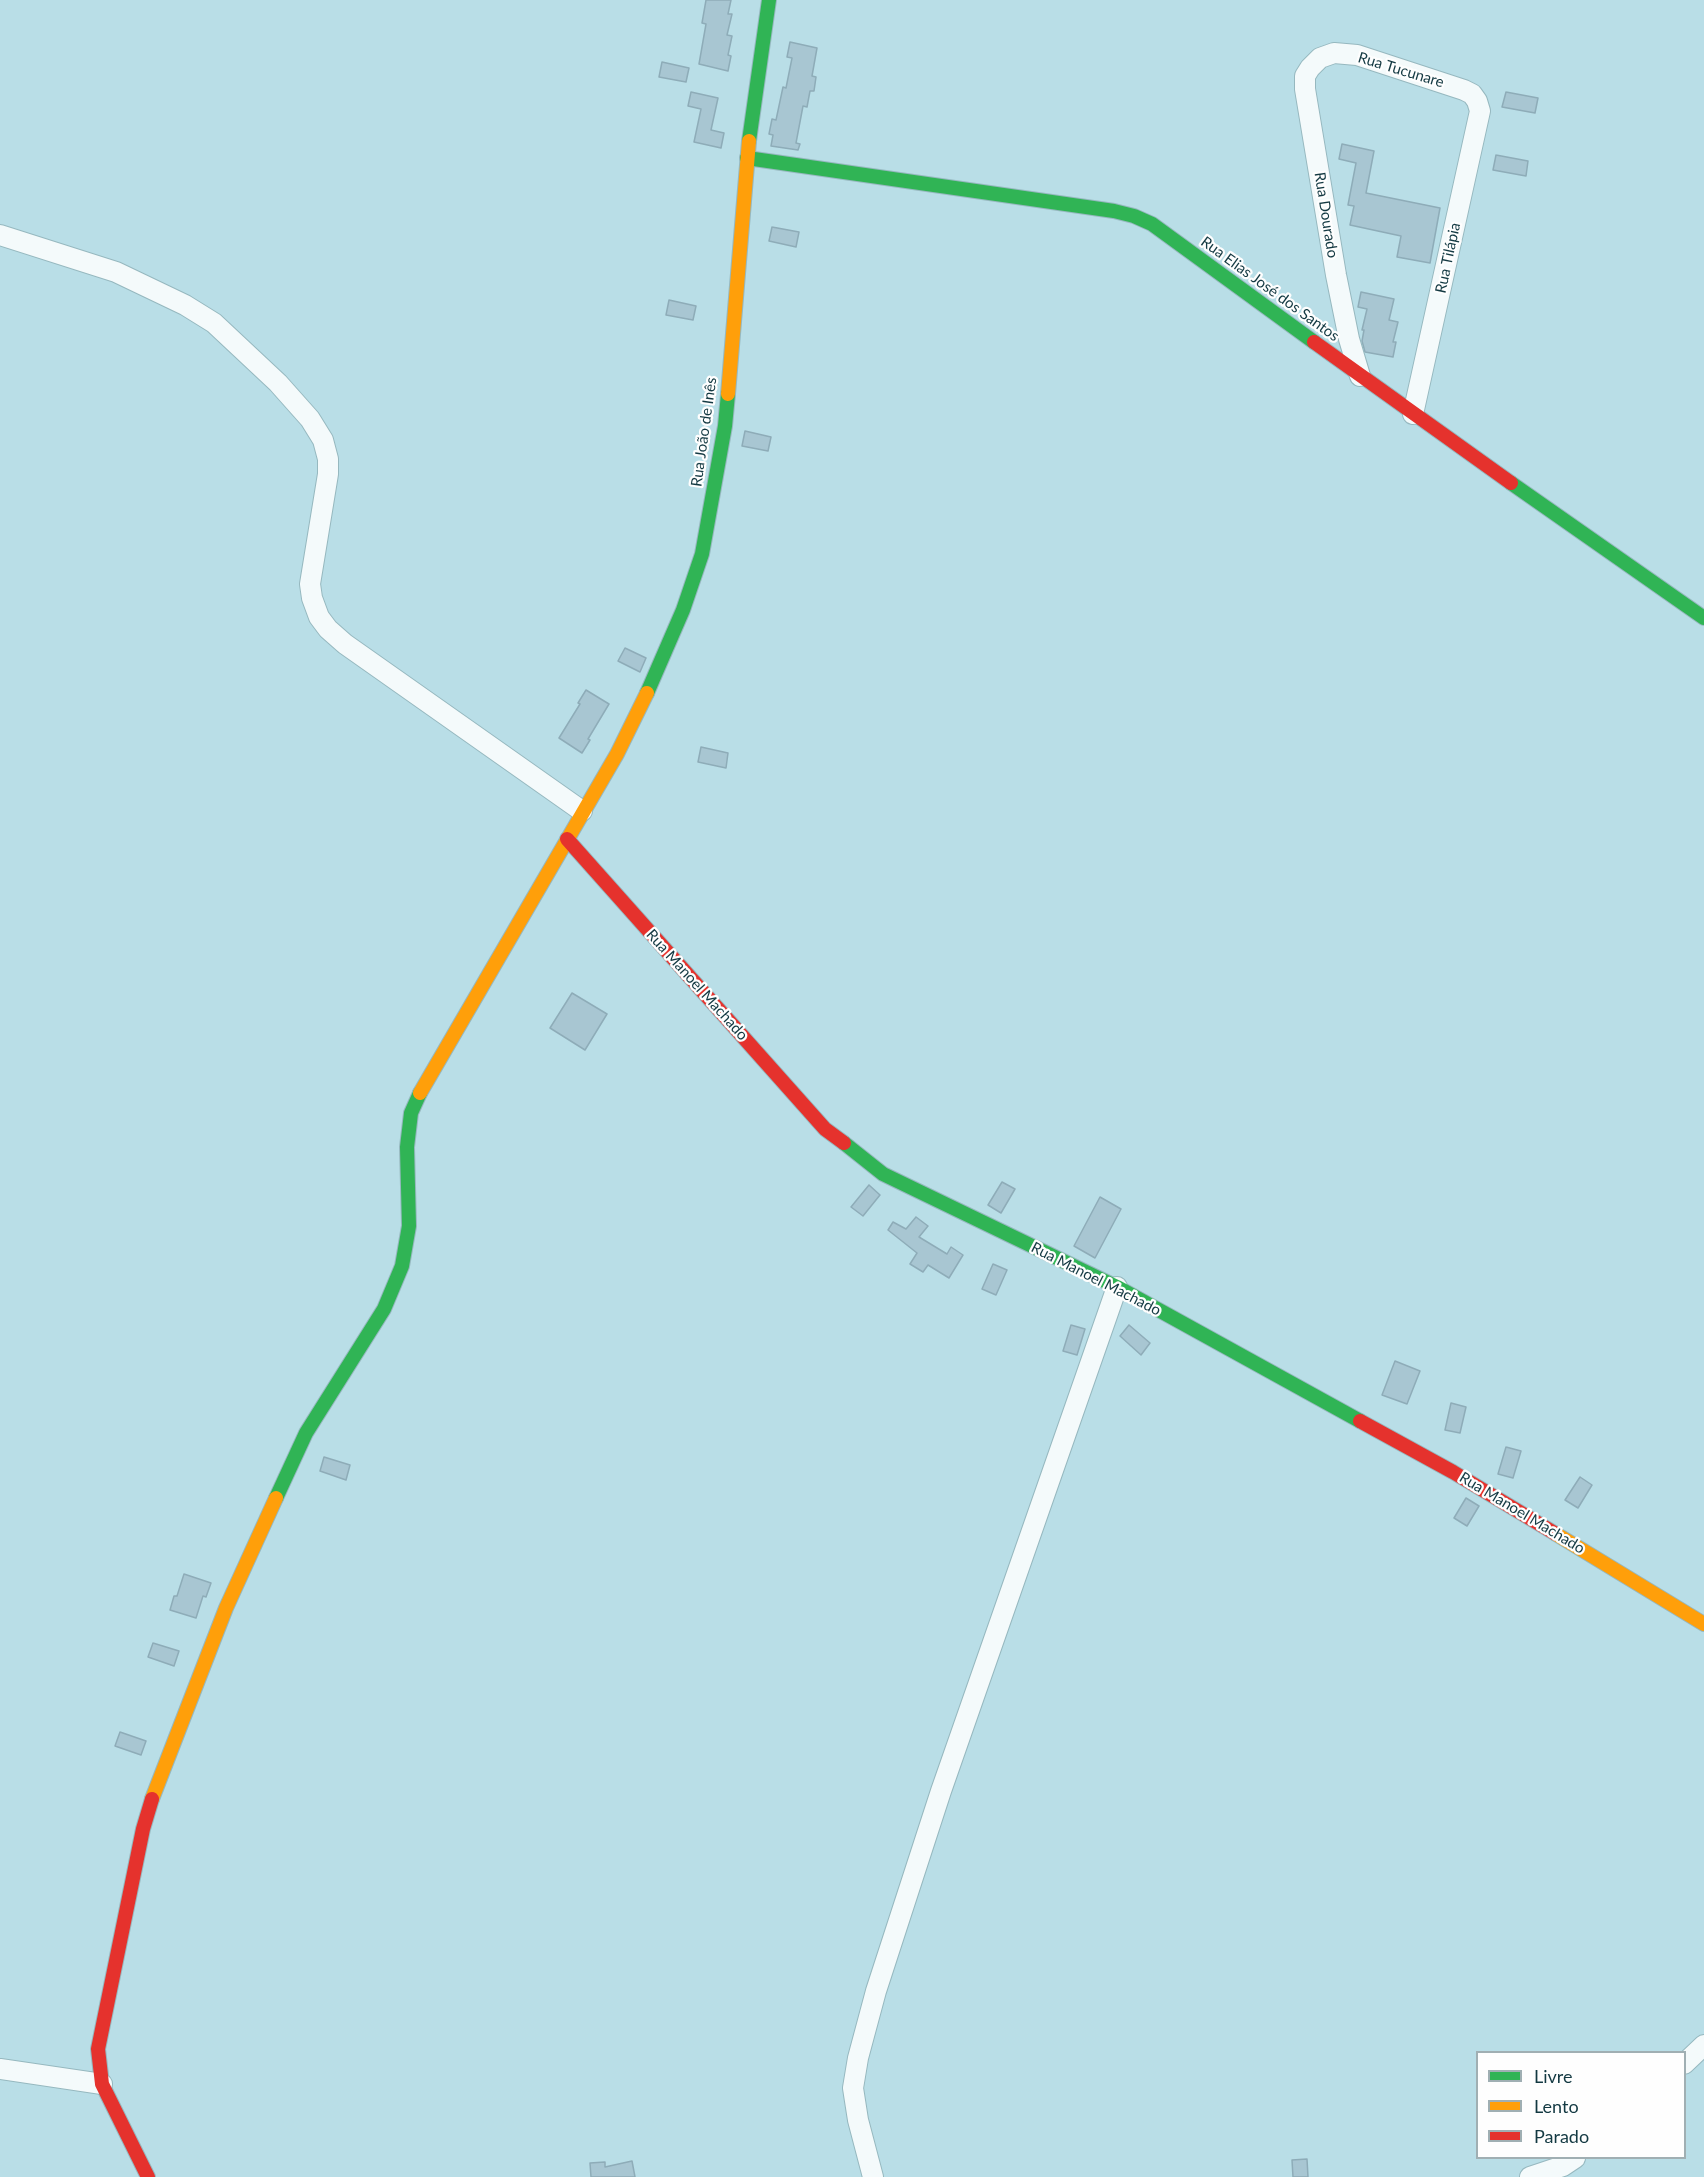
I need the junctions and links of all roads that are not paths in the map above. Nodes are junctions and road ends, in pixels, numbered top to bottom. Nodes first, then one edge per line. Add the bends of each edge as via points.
1 (769, 0) edge
2 (1320, 58) joint
3 (1477, 101) joint
4 (747, 158) junction
5 (0, 235) edge
6 (1360, 376) junction
7 (1413, 414) junction
8 (1704, 618) edge
9 (582, 811) junction
10 (567, 839) junction
11 (1117, 1287) junction
12 (1704, 1624) edge
13 (1704, 2045) edge
14 (1686, 2062) edge
15 (0, 2069) edge
16 (102, 2084) junction
17 (1567, 2167) edge
18 (147, 2177) edge
19 (873, 2177) edge
20 (1530, 2177) edge

1 - 4 street, Rua João de Inês
2 - 3 street, Rua Tucunare via 1334,53 1357,55 1464,90
2 - 6 street, Rua Dourado via 1305,76 1305,89 1336,275
3 - 7 street, Rua Tilápia via 1480,111
4 - 6 street, Rua Elias José dos Santos via 1134,216 1152,224
4 - 9 street, Rua João de Inês via 725,426 702,554 655,676
5 - 9 street via 116,272 185,305 214,323 278,383 310,419 328,459 310,584 319,617 345,644
6 - 7 street, Rua Elias José dos Santos
7 - 8 street, Rua Elias José dos Santos
9 - 10 street, Rua João de Inês
10 - 11 street, Rua Manoel Machado via 825,1129 883,1174
10 - 16 street, Rua João de Inês via 426,1080 411,1113 407,1147 409,1226 402,1266 384,1309 306,1433 226,1608 157,1783 143,1829 98,2049
11 - 12 street, Rua Manoel Machado via 1453,1472
11 - 19 street via 941,1791 876,1991 853,2088
13 - 14 street
15 - 16 street
16 - 18 street, Rua João de Inês
17 - 20 street

